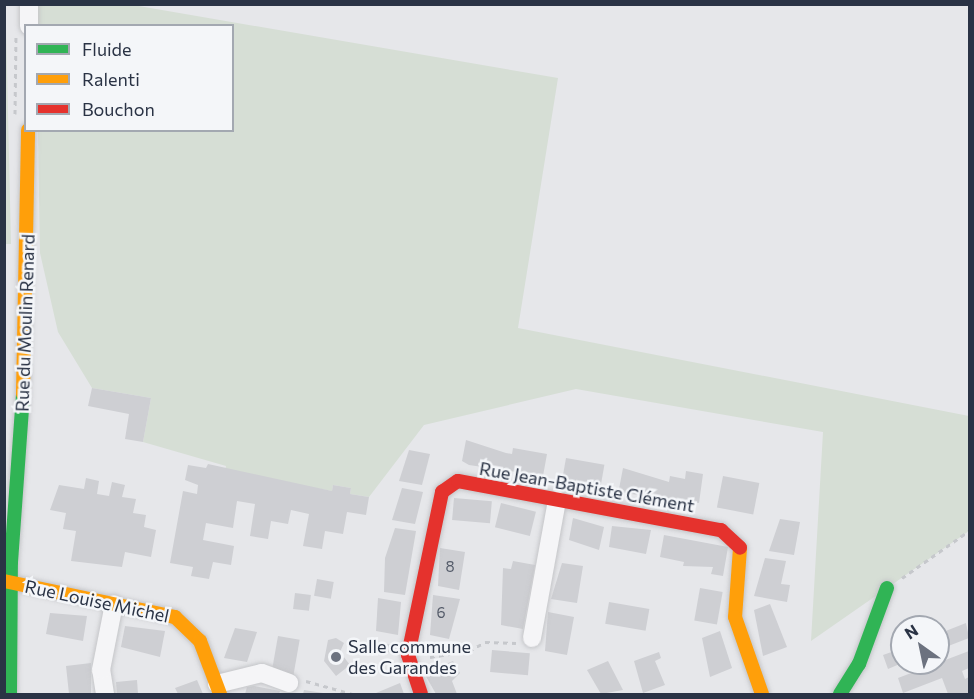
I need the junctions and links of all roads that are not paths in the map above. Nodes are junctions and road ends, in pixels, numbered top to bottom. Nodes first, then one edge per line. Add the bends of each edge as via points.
1 (29, 4) edge
2 (29, 24) edge
3 (28, 132) edge
4 (557, 500) junction
5 (7, 582) edge
6 (888, 588) road end
7 (114, 604) junction
8 (532, 638) road end
9 (289, 683) road end
10 (218, 689) edge
11 (10, 694) edge
12 (105, 694) edge
13 (421, 694) edge
14 (762, 694) edge
15 (840, 694) edge

1 - 2 street
3 - 5 street, Rue du Moulin Renard via 28,332
4 - 8 street
4 - 13 street, Rue Jean-Baptiste Clément via 458,481 442,492 409,660
4 - 14 street, Rue Jean-Baptiste Clément via 721,530 744,551 735,618
5 - 7 street, Rue Louise Michel
5 - 11 street, Rue du Moulin Renard
6 - 15 street via 860,664
7 - 10 street, Rue Louise Michel via 175,617 200,640
7 - 12 street via 101,670
9 - 10 street, Rue Louise Michel via 262,673

